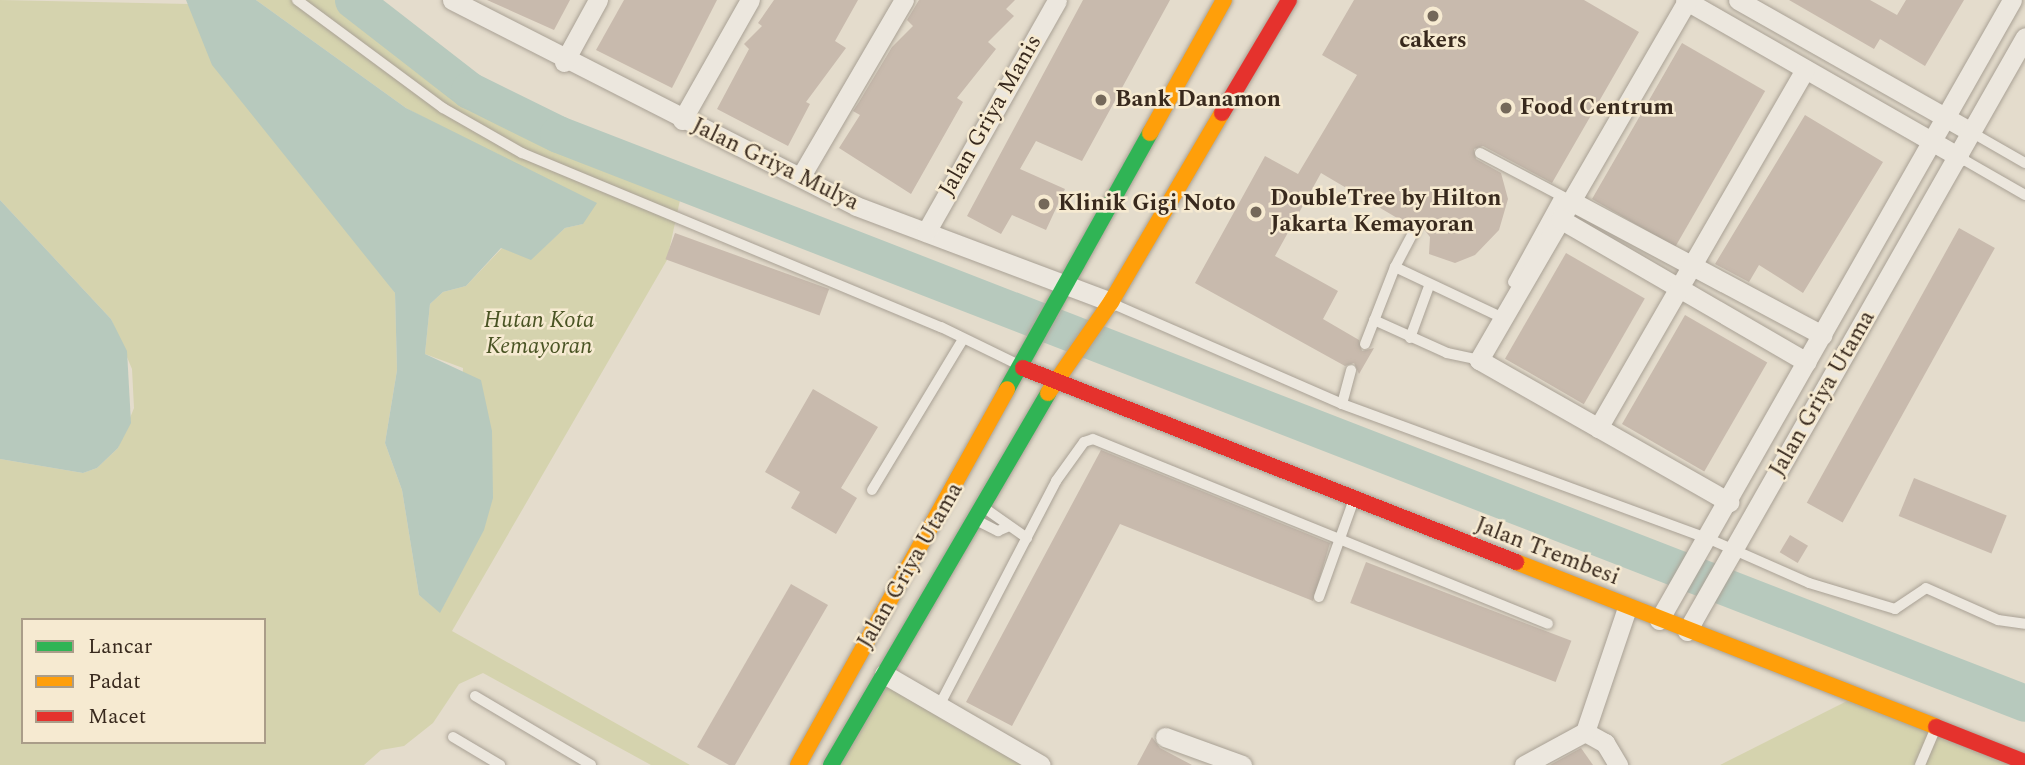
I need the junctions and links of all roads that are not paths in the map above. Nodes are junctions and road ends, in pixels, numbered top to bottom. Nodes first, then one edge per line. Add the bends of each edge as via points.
1 (297, 0) edge
2 (452, 0) edge
3 (598, 0) edge
4 (750, 0) edge
5 (904, 0) edge
6 (1057, 0) edge
7 (1224, 0) edge
8 (1289, 0) edge
9 (1738, 0) edge
10 (2011, 0) edge
11 (1686, 1) edge
12 (2025, 37) edge
13 (564, 62) junction
14 (1805, 69) junction
15 (1945, 117) junction
16 (682, 120) junction
17 (1971, 132) junction
18 (1931, 142) junction
19 (1480, 153) dead end
20 (1959, 157) junction
21 (2025, 163) edge
22 (801, 176) junction
23 (2025, 195) edge
24 (1565, 199) junction
25 (1560, 219) junction
26 (1415, 229) dead end
27 (926, 232) junction
28 (1691, 266) junction
29 (1395, 267) junction
30 (1513, 282) dead end
31 (1429, 286) junction
32 (1678, 288) junction
33 (1064, 291) junction
34 (1105, 309) junction
35 (1503, 318) junction
36 (1374, 320) junction
37 (1822, 335) junction
38 (1410, 338) junction
39 (963, 339) junction
40 (1365, 344) dead end
41 (1479, 360) junction
42 (1807, 362) junction
43 (1025, 364) junction
44 (1351, 370) dead end
45 (1058, 376) junction
46 (1342, 404) junction
47 (1598, 428) junction
48 (872, 490) dead end
49 (1354, 501) junction
50 (1729, 502) junction
51 (976, 512) junction
52 (1027, 538) junction
53 (1340, 539) junction
54 (1704, 542) junction
55 (1731, 555) junction
56 (1319, 597) dead end
57 (1627, 608) junction
58 (1662, 615) junction
59 (1548, 624) dead end
60 (2025, 624) edge
61 (1690, 627) junction
62 (884, 674) junction
63 (475, 696) dead end
64 (939, 706) junction
65 (1936, 727) junction
66 (1585, 732) junction
67 (453, 737) dead end
68 (1165, 737) dead end
69 (2025, 761) edge
70 (500, 765) edge
71 (591, 765) edge
72 (798, 765) edge
73 (831, 765) edge
74 (1041, 765) edge
75 (1242, 765) edge
76 (1524, 765) edge
77 (1618, 765) edge
78 (1920, 765) edge

1 - 39 lane via 443,108 522,153
2 - 13 street, Jalan Griya Mulya
3 - 13 street
4 - 16 street
5 - 22 street
6 - 27 street, Jalan Griya Manis
7 - 33 main road, Jalan Griya Utama
8 - 34 main road, Jalan Griya Utama
9 - 15 street
10 - 15 street, Jalan Griya Utama
11 - 14 street
11 - 24 street
12 - 17 street, Jalan Griya Utama
13 - 16 street, Jalan Griya Mulya
14 - 18 street
14 - 28 street
15 - 17 street
15 - 18 street, Jalan Griya Utama
16 - 22 street, Jalan Griya Mulya
17 - 20 street, Jalan Griya Utama
17 - 21 lane
18 - 20 street
18 - 37 street, Jalan Griya Utama
19 - 24 lane
20 - 23 lane
20 - 55 street, Jalan Griya Utama
22 - 27 street, Jalan Griya Mulya via 856,206
24 - 25 street
24 - 28 street, Jalan Griya Utama
24 - 30 lane
25 - 32 street, Jalan Griya Utama
25 - 35 street
26 - 29 lane
27 - 33 street, Jalan Griya Mulya
28 - 32 street
28 - 37 street, Jalan Griya Utama
29 - 31 lane
29 - 36 lane
31 - 35 lane
31 - 38 lane
32 - 42 street, Jalan Griya Utama
32 - 47 street
33 - 34 street, Jalan Griya Mulya
33 - 43 main road, Jalan Griya Utama
34 - 45 main road, Jalan Griya Utama
34 - 46 lane
35 - 41 street
36 - 38 lane
36 - 40 lane
37 - 42 street, Jalan Griya Utama
38 - 41 lane
39 - 43 lane
39 - 48 lane
41 - 47 street
42 - 50 street, Jalan Griya Utama
43 - 45 main road
43 - 72 main road, Jalan Griya Utama
44 - 46 lane
45 - 49 main road, Jalan Trembesi
45 - 51 main road, Jalan Griya Utama
46 - 54 lane
47 - 50 street
49 - 53 lane
49 - 57 main road, Jalan Trembesi
50 - 54 street, Jalan Griya Utama
51 - 52 lane via 1005,519 1007,527
51 - 62 main road, Jalan Griya Utama
52 - 53 lane via 1068,462 1093,439
52 - 64 lane
53 - 56 lane
53 - 59 lane
54 - 55 lane
54 - 58 street, Jalan Griya Utama
55 - 60 lane via 1895,610 1926,588 1998,620
55 - 61 street, Jalan Griya Utama
57 - 58 main road, Jalan Trembesi
57 - 66 street
58 - 61 main road, Jalan Trembesi
61 - 65 main road, Jalan Trembesi
62 - 64 street
62 - 73 main road, Jalan Griya Utama
63 - 71 lane
64 - 74 street
65 - 69 main road, Jalan Trembesi
65 - 78 lane
66 - 76 street
66 - 77 street via 1605,743
67 - 70 lane
68 - 75 street

